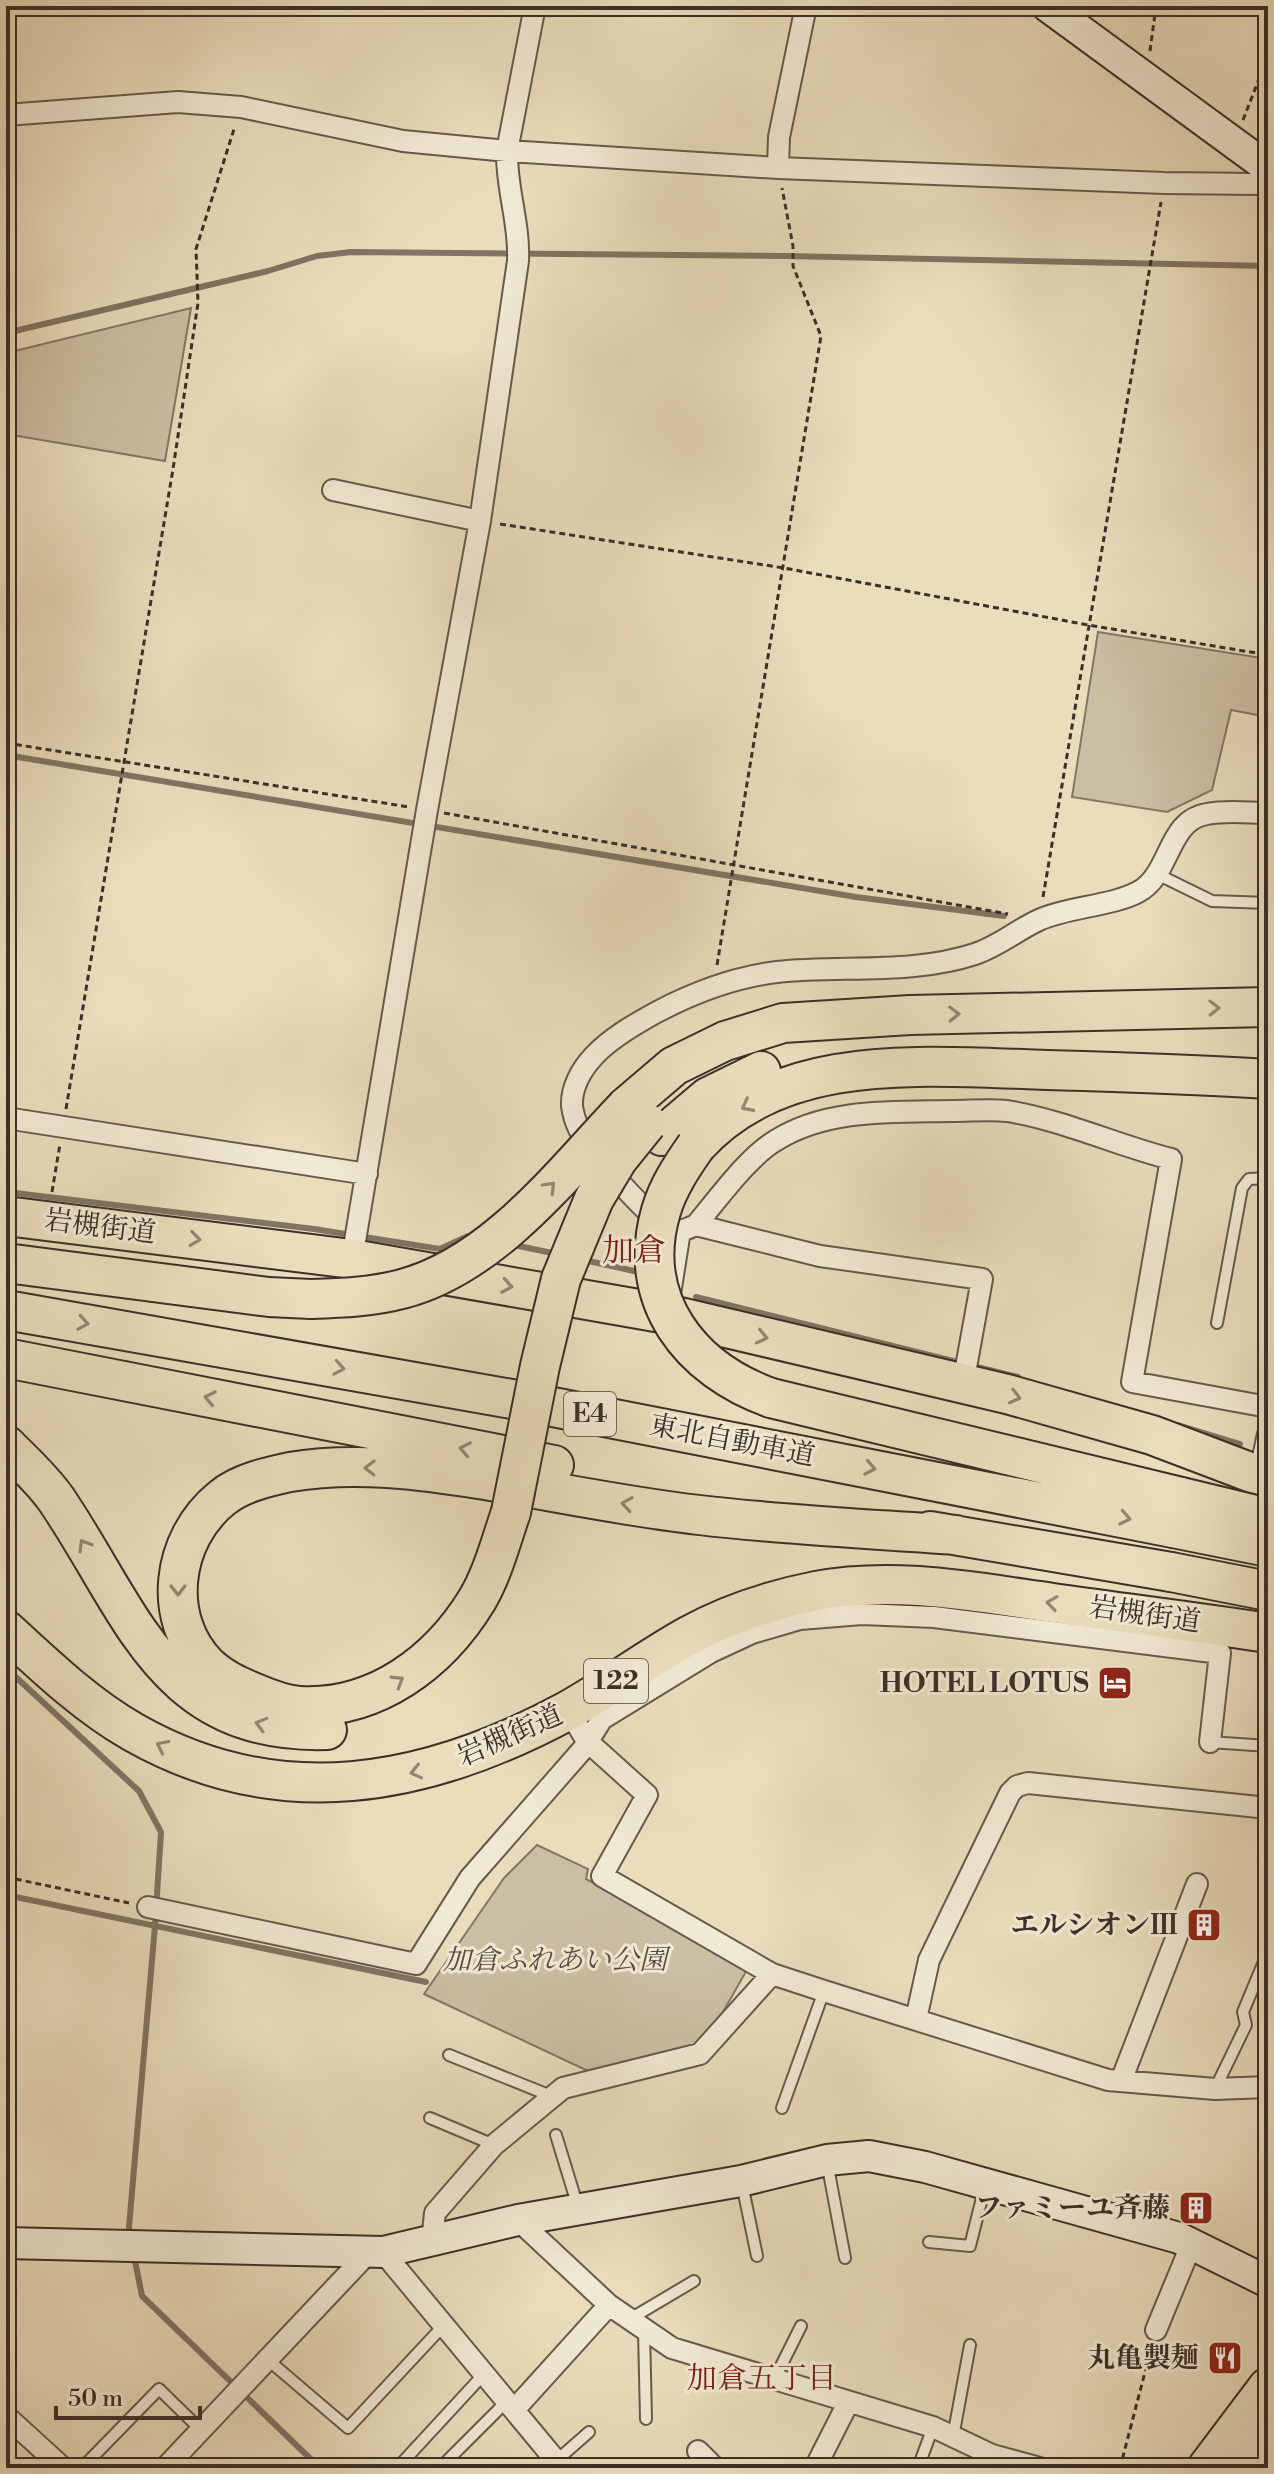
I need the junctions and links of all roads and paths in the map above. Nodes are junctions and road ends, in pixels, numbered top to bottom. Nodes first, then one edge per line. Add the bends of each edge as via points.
1 (535, 6) edge
2 (806, 6) edge
3 (1047, 6) edge
4 (1156, 6) edge
5 (1268, 56) edge
6 (1145, 79) junction
7 (241, 107) junction
8 (6, 115) edge
9 (1229, 139) junction
10 (507, 151) junction
11 (778, 168) junction
12 (1268, 168) edge
13 (1268, 180) edge
14 (1164, 183) junction
15 (333, 490) dead end
16 (480, 521) junction
17 (784, 568) junction
18 (1088, 625) junction
19 (1268, 655) edge
20 (6, 743) edge
21 (123, 763) junction
22 (1268, 813) edge
23 (425, 821) junction
24 (733, 867) junction
25 (1157, 874) junction
26 (1268, 903) edge
27 (1039, 920) junction
28 (718, 986) junction
29 (1268, 1007) edge
30 (1268, 1079) edge
31 (6, 1118) edge
32 (658, 1128) junction
33 (62, 1129) junction
34 (367, 1174) junction
35 (1268, 1178) edge
36 (52, 1192) dead end
37 (6, 1216) edge
38 (688, 1228) junction
39 (355, 1243) junction
40 (6, 1263) edge
41 (6, 1310) edge
42 (667, 1314) junction
43 (1217, 1323) dead end
44 (6, 1358) edge
45 (963, 1384) junction
46 (1268, 1407) edge
47 (6, 1445) edge
48 (1266, 1455) edge
49 (1177, 1512) junction
50 (522, 1514) junction
51 (1268, 1518) edge
52 (956, 1535) junction
53 (1268, 1547) edge
54 (1268, 1591) edge
55 (1227, 1627) junction
56 (6, 1630) edge
57 (1268, 1633) edge
58 (577, 1725) junction
59 (1210, 1742) joint
60 (1268, 1746) edge
61 (1268, 1808) edge
62 (6, 1877) edge
63 (1197, 1884) dead end
64 (157, 1909) joint
65 (1268, 1952) edge
66 (772, 1974) junction
67 (824, 1991) junction
68 (916, 2019) junction
69 (449, 2055) dead end
70 (1268, 2068) edge
71 (1121, 2081) junction
72 (1263, 2087) edge
73 (1215, 2089) junction
74 (553, 2097) junction
75 (782, 2108) dead end
76 (430, 2118) dead end
77 (556, 2135) dead end
78 (494, 2145) junction
79 (827, 2160) junction
80 (741, 2181) junction
81 (985, 2184) junction
82 (579, 2209) junction
83 (518, 2220) junction
84 (432, 2241) junction
85 (929, 2242) dead end
86 (6, 2243) edge
87 (1192, 2243) junction
88 (376, 2252) junction
89 (757, 2256) dead end
90 (845, 2258) dead end
91 (694, 2281) dead end
92 (1268, 2282) edge
93 (609, 2305) junction
94 (637, 2324) junction
95 (444, 2325) junction
96 (801, 2326) dead end
97 (1156, 2330) joint
98 (970, 2345) dead end
99 (267, 2359) junction
100 (484, 2374) junction
101 (774, 2380) junction
102 (1268, 2387) edge
103 (848, 2403) junction
104 (510, 2405) junction
105 (6, 2416) edge
106 (646, 2419) dead end
107 (933, 2427) junction
108 (201, 2430) junction
109 (1268, 2430) edge
110 (589, 2432) dead end
111 (953, 2437) junction
112 (698, 2451) dead end
113 (559, 2464) edge
114 (400, 2465) dead end
115 (63, 2468) edge
116 (82, 2468) edge
117 (165, 2468) edge
118 (440, 2468) edge
119 (715, 2468) edge
120 (815, 2468) edge
121 (918, 2468) edge
122 (1040, 2468) edge
123 (1120, 2468) edge
124 (1207, 2468) edge
125 (1241, 2468) edge

1 - 10 street
2 - 11 street via 779,137
3 - 6 street
4 - 6 path
5 - 9 path via 1240,127
6 - 9 street
7 - 8 street via 178,102
7 - 10 street via 403,141
7 - 21 path via 196,249 198,291 173,469
9 - 12 street
10 - 11 street
10 - 16 street via 519,254
11 - 14 street
11 - 17 path via 793,266 821,336
13 - 14 street
14 - 18 path
15 - 16 street
16 - 17 path
16 - 23 street
17 - 18 path
17 - 24 path
18 - 19 path
18 - 27 path
20 - 21 path
21 - 23 path
21 - 33 path
22 - 25 street via 1206,814 1188,821
23 - 24 path
23 - 34 street
24 - 27 path
24 - 28 path via 715,976
25 - 26 lane via 1212,901
25 - 27 street via 1138,892
27 - 28 street via 974,955 930,965 775,972
28 - 38 street via 635,1024 593,1057 573,1087 572,1107 580,1131 647,1212 670,1230
32 -> 29 highway via 674,1066 725,1041 783,1023
30 -> 32 highway via 945,1066 869,1068 797,1082 732,1113
31 - 33 street
40 -> 32 highway, bridge via 269,1297 358,1298 404,1289 474,1256 528,1210
32 - 49 highway, bridge via 680,1169 661,1211 655,1247 658,1286 673,1326 725,1377 771,1398
32 - 50 highway via 596,1247
33 - 34 street
33 - 36 path
34 - 39 street
35 - 43 lane via 1249,1179 1242,1188
37 -> 39 highway, 岩槻街道
38 - 42 street
38 - 45 street via 820,1256 982,1279
38 - 46 street via 771,1143 838,1116 1005,1111 1061,1124 1171,1159 1132,1382
39 -> 42 highway, 岩槻街道
41 -> 49 highway, 東北自動車道 / E4
42 -> 45 highway, 岩槻街道
52 -> 44 highway, 東北自動車道 / E4 via 509,1457
45 -> 48 highway, 岩槻街道 via 1152,1435
50 -> 47 highway via 522,1557 500,1607 449,1675 408,1706 359,1726 297,1731 262,1726 186,1688 131,1625 55,1497
48 - 55 street
49 - 51 highway, bridge
49 - 53 highway, 東北自動車道 / E4, bridge
52 -> 50 highway via 698,1515 413,1469 329,1467 258,1480 222,1498 203,1517 179,1571 176,1591 184,1626 208,1666 262,1696 297,1706 336,1705 376,1694 415,1671 451,1635 478,1599
52 - 54 highway, 東北自動車道 / E4, bridge
55 - 57 highway, 岩槻街道 / 122
55 -> 58 highway, 岩槻街道 / 122 via 946,1588 850,1587 785,1598 688,1636
58 -> 56 highway, 岩槻街道 / 122 via 385,1779 341,1783 255,1776 174,1752 133,1732
58 - 59 street via 602,1719 752,1633 800,1619 862,1614 934,1617 1220,1653
58 - 64 street via 583,1749 470,1878 416,1964
58 - 66 street via 647,1795 602,1876
59 - 60 lane
61 - 68 street via 1017,1786 929,1960
62 - 64 path
63 - 71 street
65 - 73 lane via 1243,2012 1246,2025
66 - 67 street
66 - 74 street via 700,2054 563,2088
67 - 68 street
67 - 75 lane
68 - 71 street
69 - 74 lane
70 - 72 lane
71 - 73 street
72 - 73 street
74 - 78 street
76 - 78 lane
77 - 82 lane
78 - 84 street via 435,2213
79 - 80 street
79 - 81 street via 869,2156
79 - 90 lane
80 - 82 street
80 - 89 lane
81 - 85 lane via 970,2246
81 - 87 street
82 - 83 street
83 - 84 street
83 - 93 street
84 - 88 street
86 - 88 street
87 - 92 street
87 - 97 street
88 - 95 street
88 - 99 street
91 - 94 lane
93 - 94 street
93 - 104 street
94 - 101 street via 672,2348
94 - 106 lane
95 - 99 lane via 348,2428
95 - 100 street
96 - 101 lane
97 - 123 path
98 - 111 lane
99 - 108 street
100 - 104 street
100 - 114 lane
101 - 103 street
102 - 124 highway
103 - 107 street
103 - 120 street
104 - 113 street
104 - 118 lane
105 - 115 street
107 - 111 street
107 - 121 lane
108 - 116 lane via 159,2389
108 - 117 street
109 - 125 highway
110 - 113 lane
111 - 122 street
112 - 119 street

